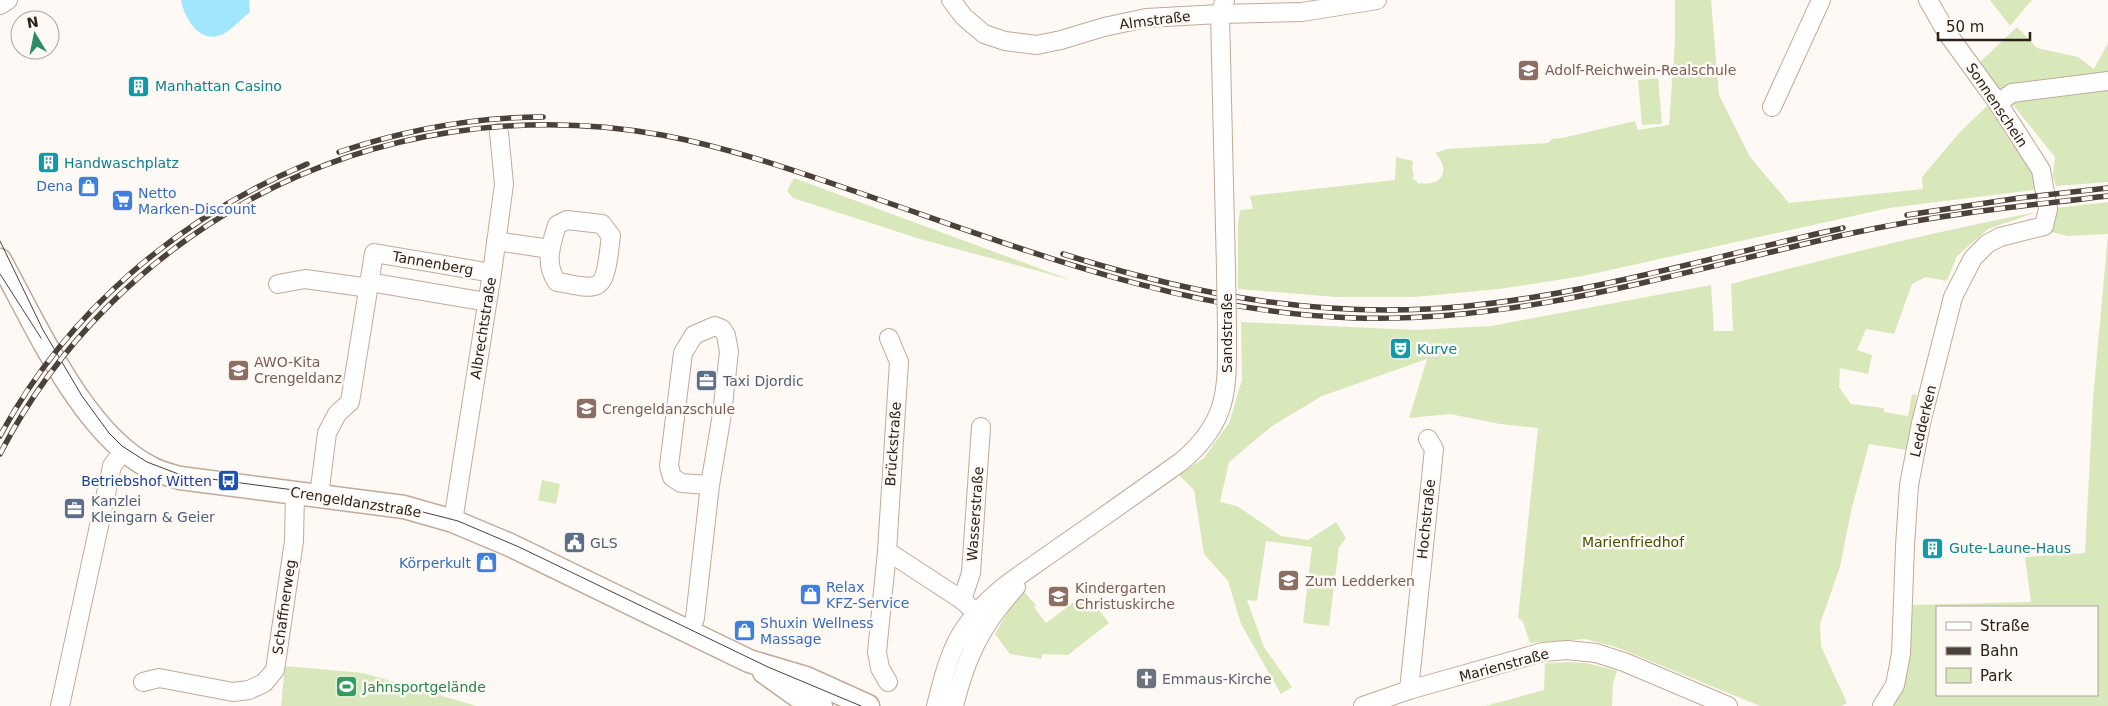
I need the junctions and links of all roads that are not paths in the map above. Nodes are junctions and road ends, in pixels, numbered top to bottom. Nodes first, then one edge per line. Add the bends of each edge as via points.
1 (8, 0) edge
2 (951, 0) edge
3 (1377, 0) edge
4 (1821, 0) edge
5 (1928, 0) edge
6 (0, 5) edge
7 (1222, 7) edge
8 (2108, 81) edge
9 (1998, 103) junction
10 (1772, 107) dead end
11 (499, 133) dead end
12 (2045, 187) joint
13 (496, 241) junction
14 (550, 248) dead end
15 (0, 260) edge
16 (492, 273) junction
17 (369, 282) junction
18 (278, 284) dead end
19 (487, 302) junction
20 (889, 338) dead end
21 (981, 427) dead end
22 (1428, 439) dead end
23 (124, 450) junction
24 (710, 485) junction
25 (294, 493) junction
26 (319, 496) junction
27 (453, 521) junction
28 (887, 550) junction
29 (962, 600) junction
30 (982, 617) junction
31 (689, 632) junction
32 (749, 661) junction
33 (143, 682) dead end
34 (888, 682) dead end
35 (1409, 690) junction
36 (841, 701) edge
37 (60, 706) edge
38 (821, 706) edge
39 (868, 706) edge
40 (936, 706) edge
41 (954, 706) edge
42 (1363, 706) edge
43 (1728, 706) edge
44 (1882, 706) edge

1 - 6 street
2 - 7 street, Almstraße via 964,17 984,34 1005,41 1037,45 1104,26
3 - 7 street, Almstraße via 1302,12
4 - 10 street
5 - 9 street, Sonnenschein via 1947,33
7 - 30 street, Sandstraße, bridge via 1227,329 1225,393 1220,413 1202,442 1182,461 1003,586
8 - 9 street via 2012,93
9 - 12 street, Sonnenschein via 2038,165
11 - 13 street, Albrechtstraße via 504,184
12 - 44 street, Ledderken via 2048,209 2044,226 2000,237 1987,244 1973,258 1953,297 1909,485 1901,654 1895,685
13 - 14 street
13 - 16 street, Albrechtstraße
15 - 23 main road, Crengeldanzstraße via 65,378 98,425
16 - 17 street, Tannenberg via 374,253
16 - 19 street, Albrechtstraße
17 - 18 street via 362,287 305,279
17 - 19 street
17 - 26 street, Tannenberg via 350,402 337,414 327,433
19 - 27 street, Albrechtstraße
20 - 28 street, Brückstraße via 899,362
21 - 29 street, Wasserstraße via 971,573
22 - 35 street, Hochstraße via 1434,449
23 - 25 main road, Crengeldanzstraße via 152,469 180,478
23 - 37 street via 112,466
24 - 24 street via 729,352 726,335 716,326 694,335 683,353 669,466 672,477 681,483
24 - 31 street via 695,618
25 - 26 main road, Crengeldanzstraße
25 - 33 street, Schaffnerweg via 294,541 275,670 264,683 249,690 233,692 159,678
26 - 27 main road, Crengeldanzstraße via 404,507
27 - 31 main road, Crengeldanzstraße via 510,545
28 - 29 street
28 - 34 street, Brückstraße via 878,652 880,668
29 - 30 street
30 - 40 street, Sandstraße via 958,639
30 - 41 street, Sandstraße via 964,665
31 - 32 main road, Crengeldanzstraße
32 - 36 main road, Crengeldanzstraße via 806,678
32 - 38 main road, Crengeldanzstraße via 799,696
35 - 42 street, Marienstraße
35 - 43 street, Marienstraße via 1543,652 1567,650 1596,653 1626,663
36 - 39 main road, Crengeldanzstraße

